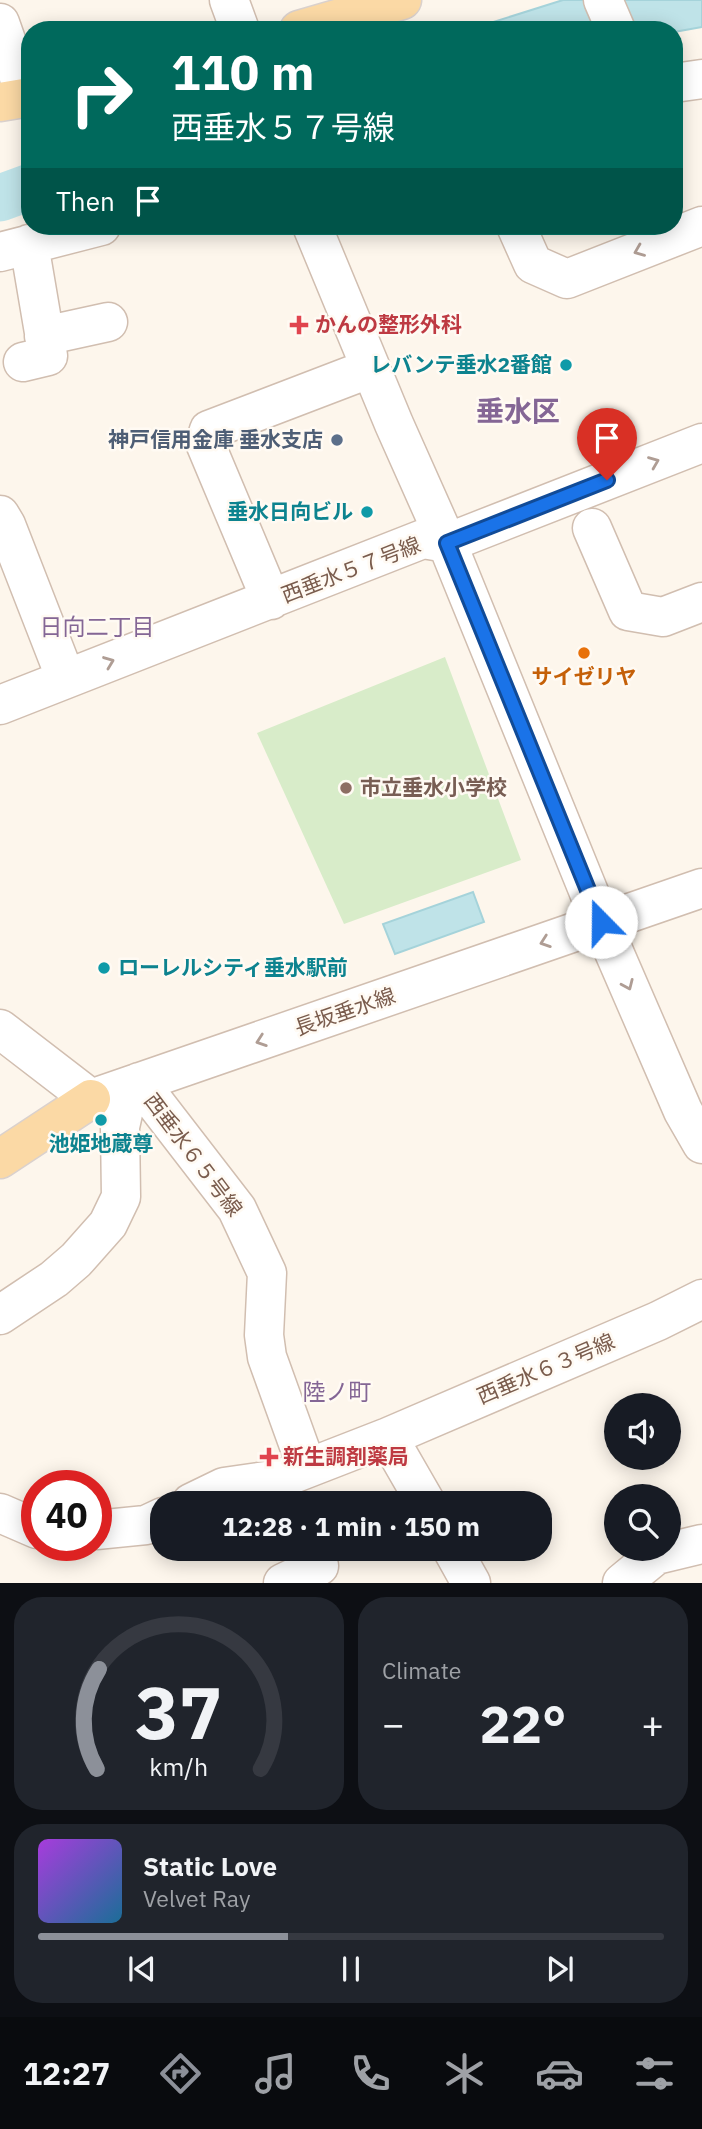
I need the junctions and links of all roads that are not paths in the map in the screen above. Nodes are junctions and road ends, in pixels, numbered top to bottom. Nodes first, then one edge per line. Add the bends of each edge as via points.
1 (229, 0) edge
2 (402, 0) edge
3 (603, 0) edge
4 (237, 21) edge
5 (330, 21) edge
6 (612, 21) edge
7 (0, 23) edge
8 (702, 79) edge
9 (683, 82) edge
10 (18, 99) edge
11 (702, 226) edge
12 (683, 233) edge
13 (66, 235) edge
14 (316, 235) edge
15 (520, 235) edge
16 (679, 235) edge
17 (15, 248) edge
18 (108, 322) dead end
19 (371, 368) junction
20 (702, 443) edge
21 (0, 515) edge
22 (592, 528) dead end
23 (447, 543) junction
24 (271, 600) junction
25 (702, 602) edge
26 (66, 679) junction
27 (0, 705) edge
28 (702, 888) edge
29 (601, 922) junction
30 (0, 1029) edge
31 (134, 1084) junction
32 (91, 1099) junction
33 (702, 1144) edge
34 (0, 1159) edge
35 (702, 1299) edge
36 (0, 1315) edge
37 (388, 1437) junction
38 (293, 1483) edge
39 (217, 1491) edge
40 (419, 1491) edge
41 (0, 1513) edge
42 (21, 1522) edge
43 (150, 1522) edge
44 (112, 1528) edge
45 (702, 1544) edge
46 (459, 1561) edge
47 (319, 1566) edge
48 (283, 1583) edge
49 (471, 1583) edge
50 (622, 1583) edge

1 - 4 street
2 - 5 main road
3 - 6 street
7 - 10 street
8 - 9 street
11 -> 12 street
13 - 17 street
14 - 19 street
16 -> 15 street via 567,279 533,264
17 - 18 street via 34,349
19 - 23 street
19 - 24 street via 209,430 205,443
23 -> 20 street, 西垂水５７号線
21 - 26 street
22 - 25 street via 628,611 663,617
23 - 24 street, 西垂水５７号線 via 422,539
23 - 29 street
26 -> 24 street, 西垂水５７号線
26 - 27 street, 西垂水５７号線
28 - 29 street, 長坂垂水線
29 -> 31 street, 長坂垂水線
29 -> 33 street via 683,1111
30 - 32 street
31 - 32 street, 長坂垂水線
31 - 36 street via 120,1127 121,1198 108,1224 54,1279
31 - 38 street, 西垂水６５号線 via 237,1209 267,1273 264,1335
32 - 34 main road, 長坂垂水線
35 - 37 street, 西垂水６３号線
37 - 38 street, 西垂水６３号線
37 - 40 street
38 - 39 street, 西垂水６３号線
41 - 42 street
43 - 44 street
45 - 50 street via 656,1555
46 - 49 street
47 - 48 street

